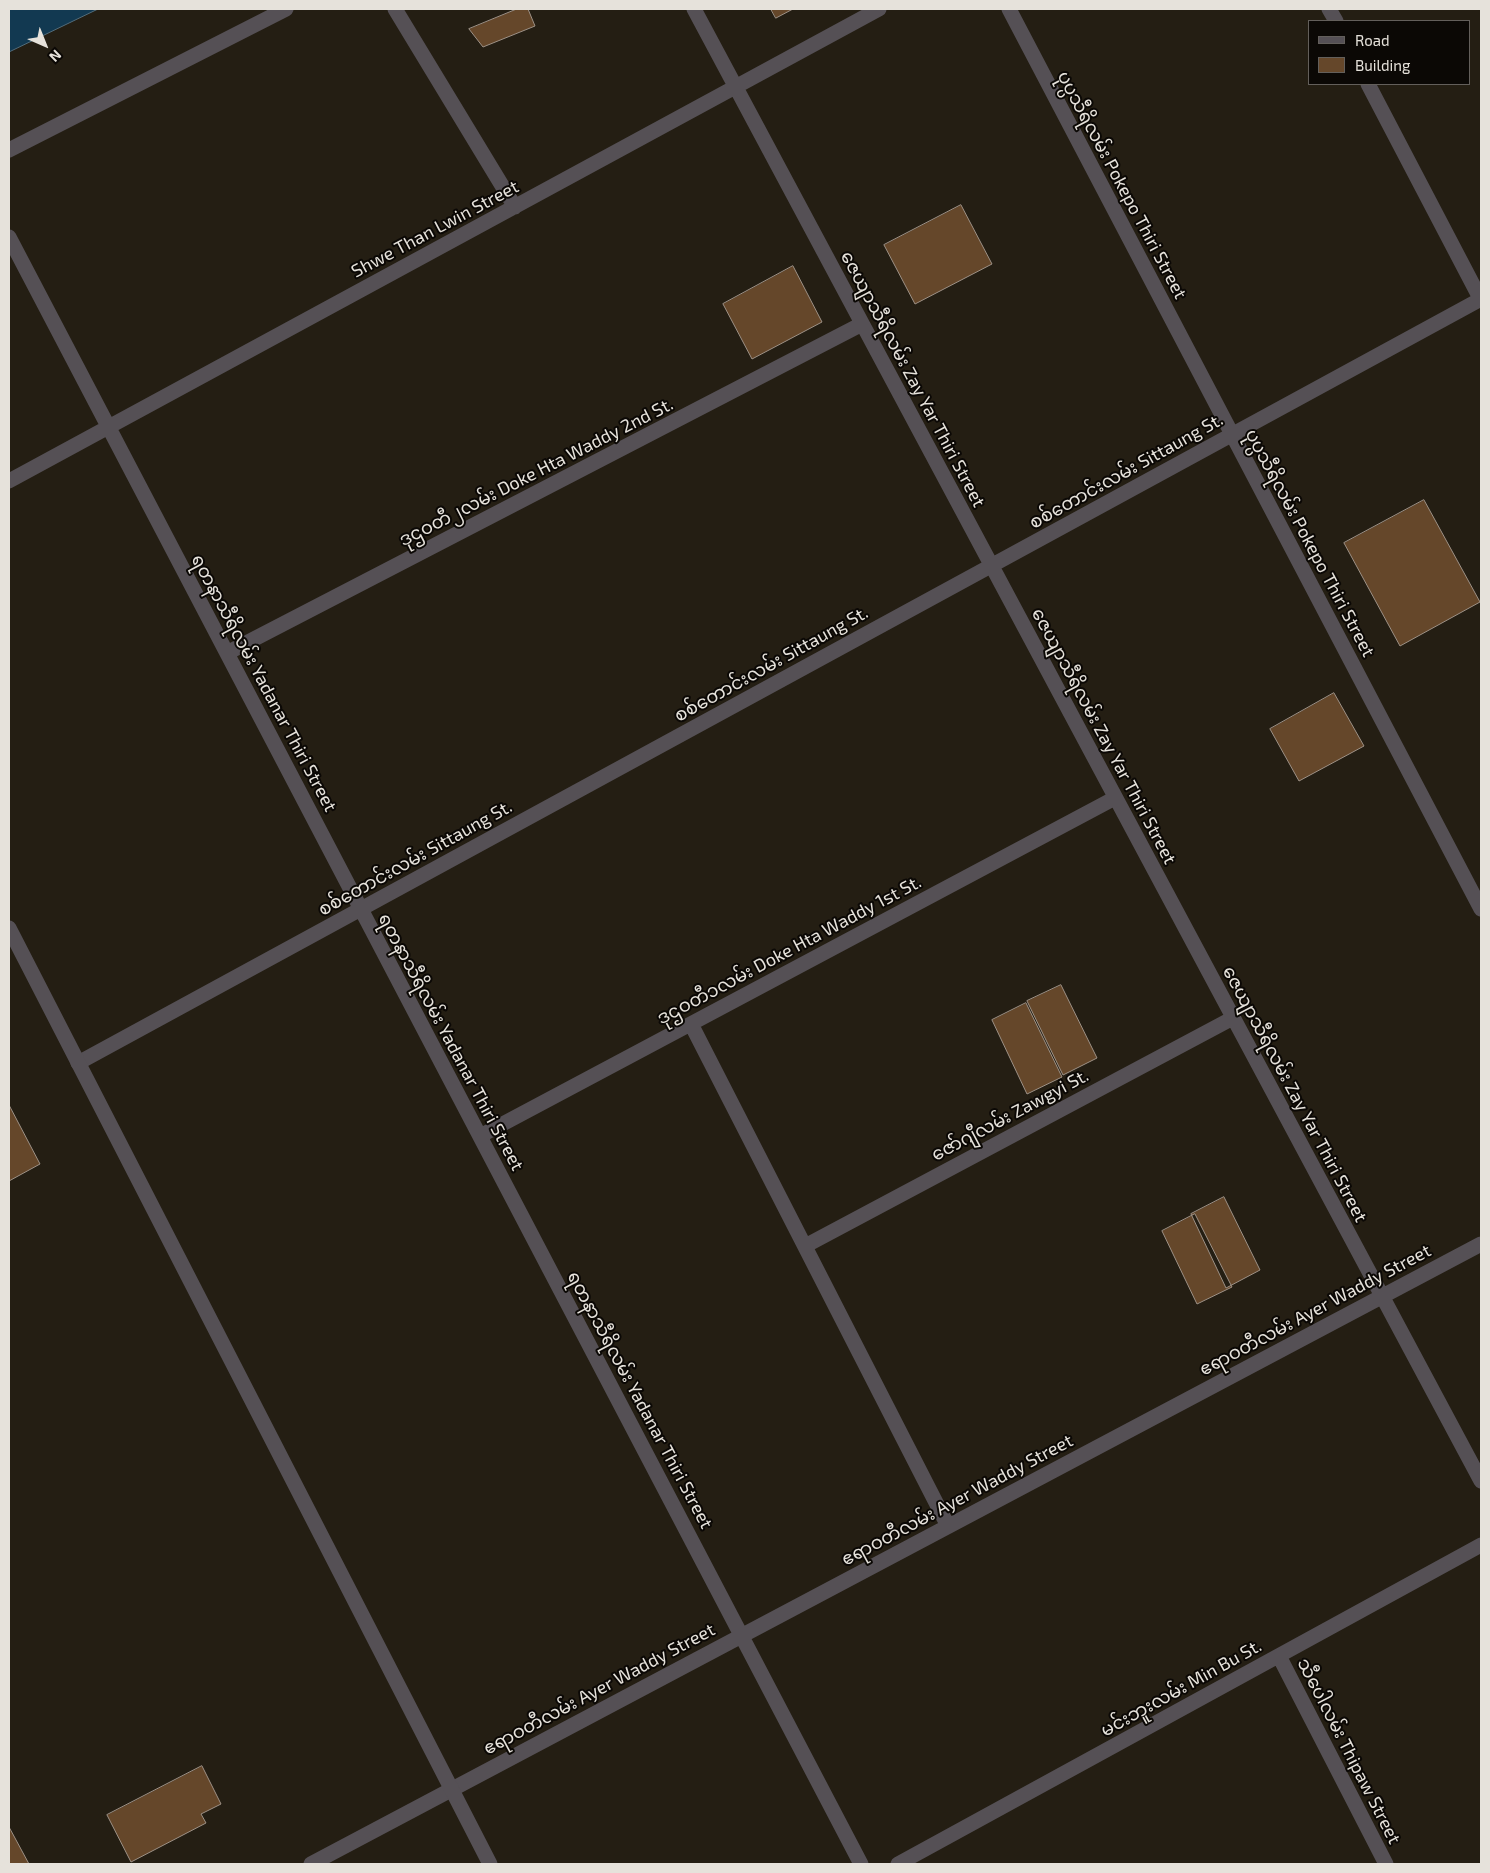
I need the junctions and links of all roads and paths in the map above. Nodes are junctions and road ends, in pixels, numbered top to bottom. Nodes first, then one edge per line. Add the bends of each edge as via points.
1 (286, 9) edge
2 (395, 9) edge
3 (694, 9) edge
4 (879, 9) edge
5 (1009, 9) edge
6 (1329, 9) edge
7 (1335, 20) edge
8 (1369, 85) edge
9 (736, 86) junction
10 (9, 150) edge
11 (515, 208) junction
12 (9, 236) edge
13 (1481, 299) edge
14 (862, 324) junction
15 (108, 427) junction
16 (1232, 435) junction
17 (9, 481) edge
18 (991, 566) junction
19 (227, 653) junction
20 (1115, 798) junction
21 (361, 909) junction
22 (1481, 909) edge
23 (9, 928) edge
24 (1233, 1018) junction
25 (691, 1024) junction
26 (78, 1063) junction
27 (480, 1136) junction
28 (1481, 1244) edge
29 (805, 1246) junction
30 (1382, 1296) junction
31 (1481, 1481) edge
32 (948, 1526) junction
33 (1481, 1545) edge
34 (741, 1635) junction
35 (1279, 1656) junction
36 (450, 1789) junction
37 (311, 1864) edge
38 (490, 1864) edge
39 (861, 1864) edge
40 (898, 1864) edge
41 (1386, 1864) edge

1 - 10 street
2 - 11 street
3 - 9 street, ဇေယျာသီရိလမ်း Zay Yar Thiri Street
4 - 9 street, Shwe Than Lwin Street
5 - 16 street, ပုပ္ပသီရိလမ်း Pokepo Thiri Street
6 - 7 street
8 - 13 street
9 - 11 street, Shwe Than Lwin Street
9 - 14 street, ဇေယျာသီရိလမ်း Zay Yar Thiri Street
11 - 15 street, Shwe Than Lwin Street
12 - 15 street, ရတနာသီရိလမ်း Yadanar Thiri Street
13 - 16 street, စစ်တောင်းလမ်း Sittaung St.
14 - 18 street, ဇေယျာသီရိလမ်း Zay Yar Thiri Street
14 - 19 street, ဒုဌဝတီ၂လမ်း Doke Hta Waddy 2nd St.
15 - 17 street, Shwe Than Lwin Street
15 - 19 street, ရတနာသီရိလမ်း Yadanar Thiri Street
16 - 18 street, စစ်တောင်းလမ်း Sittaung St.
16 - 22 street, ပုပ္ပသီရိလမ်း Pokepo Thiri Street
18 - 20 street, ဇေယျာသီရိလမ်း Zay Yar Thiri Street
18 - 21 street, စစ်တောင်းလမ်း Sittaung St.
19 - 21 street, ရတနာသီရိလမ်း Yadanar Thiri Street
20 - 24 street, ဇေယျာသီရိလမ်း Zay Yar Thiri Street
20 - 25 street, ဒုဌဝတီ၁လမ်း Doke Hta Waddy 1st St.
21 - 26 street, စစ်တောင်းလမ်း Sittaung St.
21 - 27 street, ရတနာသီရိလမ်း Yadanar Thiri Street
23 - 26 street
24 - 29 street, ဇော်ဂျီလမ်း Zawgyi St.
24 - 30 street, ဇေယျာသီရိလမ်း Zay Yar Thiri Street
25 - 27 street, ဒုဌဝတီ၁လမ်း Doke Hta Waddy 1st St.
25 - 29 street
26 - 36 street
27 - 34 street, ရတနာသီရိလမ်း Yadanar Thiri Street
28 - 30 street, ဧရာဝတီလမ်း Ayer Waddy Street
29 - 32 street
30 - 31 street, ဇေယျာသီရိလမ်း Zay Yar Thiri Street
30 - 32 street, ဧရာဝတီလမ်း Ayer Waddy Street
32 - 34 street, ဧရာဝတီလမ်း Ayer Waddy Street
33 - 35 street, မင်းဘူးလမ်း Min Bu St.
34 - 36 street, ဧရာဝတီလမ်း Ayer Waddy Street
34 - 39 street, ရတနာသီရိလမ်း Yadanar Thiri Street
35 - 40 street, မင်းဘူးလမ်း Min Bu St.
35 - 41 street, သီပေါလမ်း Thipaw Street
36 - 37 street, ဧရာဝတီလမ်း Ayer Waddy Street
36 - 38 street

